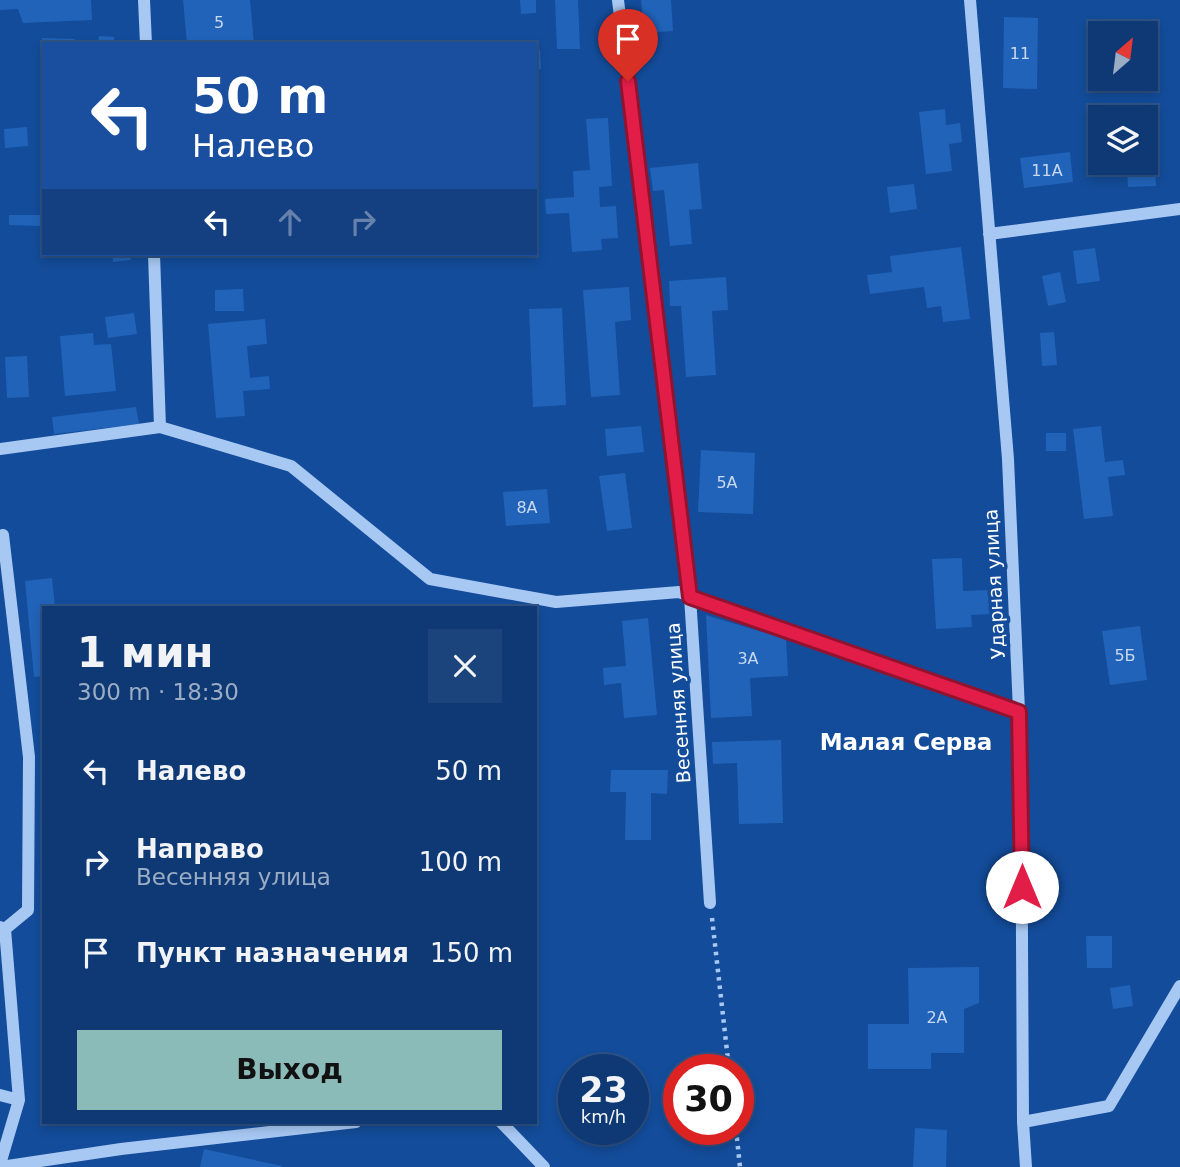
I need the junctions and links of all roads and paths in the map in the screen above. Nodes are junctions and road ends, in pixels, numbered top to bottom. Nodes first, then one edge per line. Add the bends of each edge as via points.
1 (144, 0) edge
2 (618, 0) edge
3 (970, 0) edge
4 (146, 42) edge
5 (1180, 209) edge
6 (989, 234) junction
7 (154, 256) edge
8 (160, 427) junction
9 (0, 449) edge
10 (4, 535) dead end
11 (690, 597) junction
12 (1019, 712) junction
13 (710, 903) joint
14 (3, 928) edge
15 (1180, 986) edge
16 (727, 1054) edge
17 (0, 1096) edge
18 (19, 1100) junction
19 (1023, 1122) junction
20 (339, 1124) edge
21 (503, 1124) edge
22 (738, 1145) edge
23 (0, 1165) edge
24 (544, 1167) edge
25 (740, 1167) edge
26 (1026, 1167) edge

1 - 4 street
2 - 11 street, Весенняя улица
3 - 6 street, Ударная улица
5 - 6 street
6 - 12 street, Ударная улица via 1008,459
7 - 8 street
8 - 9 street
8 - 11 street via 291,466 430,579 556,602 679,592
10 - 14 street via 29,757 28,910
11 - 12 street
11 - 13 street, Весенняя улица
12 - 19 street, Ударная улица
13 - 16 path
14 - 18 street
15 - 19 street via 1109,1106
17 - 18 street
18 - 23 street
19 - 26 street, Ударная улица
20 - 23 street
21 - 24 street
22 - 25 path

